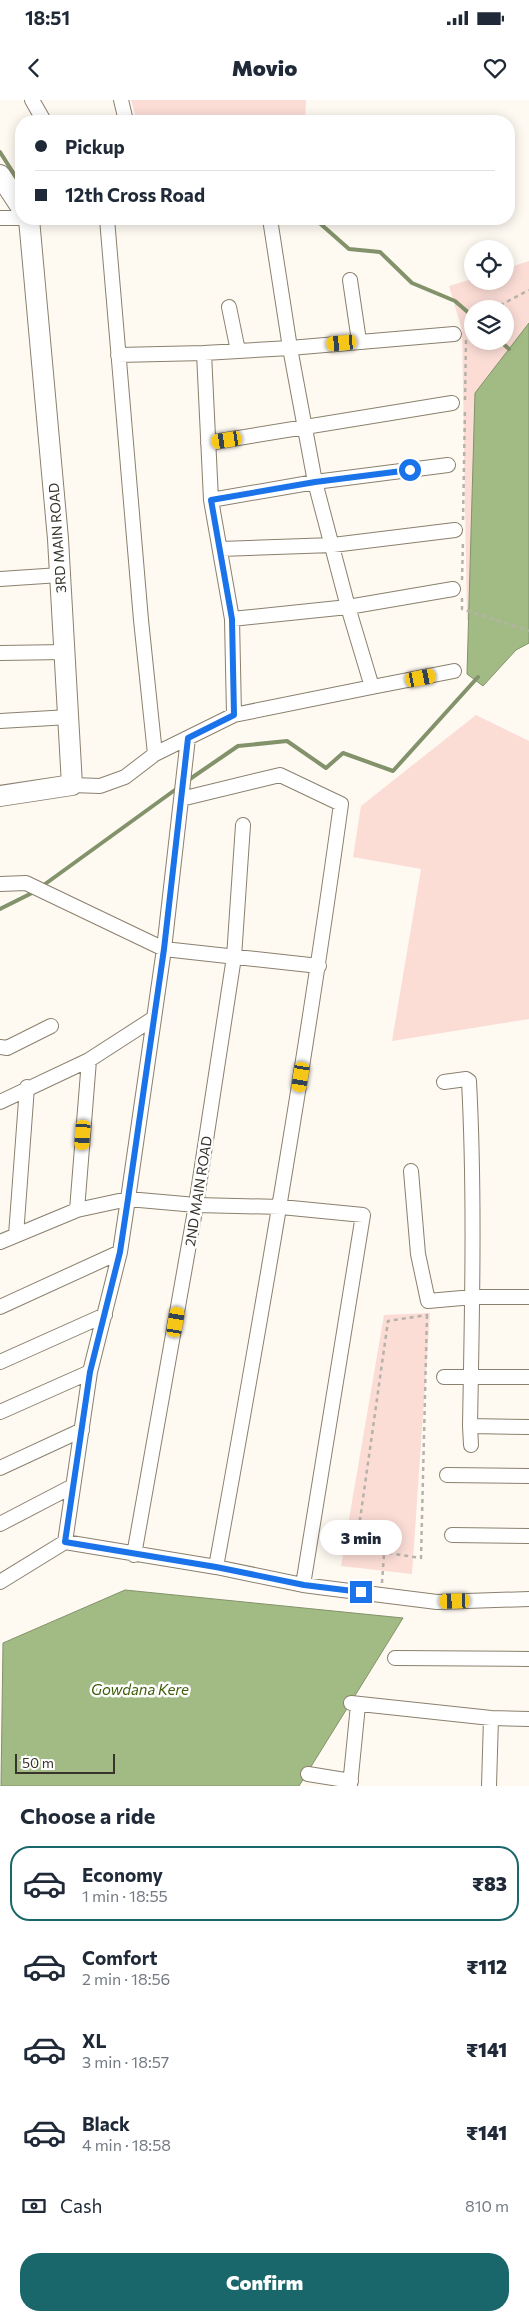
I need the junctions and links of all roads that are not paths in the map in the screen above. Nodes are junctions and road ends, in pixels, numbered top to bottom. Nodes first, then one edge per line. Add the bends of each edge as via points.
1 (32, 100) edge
2 (121, 100) edge
3 (41, 115) edge
4 (125, 115) edge
5 (0, 175) edge
6 (15, 198) edge
7 (0, 218) edge
8 (15, 218) edge
9 (30, 225) edge
10 (107, 225) edge
11 (271, 225) edge
12 (350, 280) dead end
13 (229, 307) dead end
14 (454, 334) dead end
15 (359, 342) junction
16 (290, 348) junction
17 (238, 351) junction
18 (204, 353) junction
19 (118, 355) junction
20 (452, 403) dead end
21 (306, 427) junction
22 (208, 443) junction
23 (448, 465) dead end
24 (315, 482) junction
25 (211, 500) junction
26 (460, 530) road end
27 (333, 545) junction
28 (220, 549) junction
29 (60, 575) junction
30 (0, 579) edge
31 (453, 589) dead end
32 (348, 607) junction
33 (232, 619) junction
34 (65, 652) junction
35 (0, 653) edge
36 (454, 671) dead end
37 (372, 687) junction
38 (234, 715) junction
39 (69, 717) junction
40 (0, 722) edge
41 (188, 738) junction
42 (155, 754) junction
43 (72, 785) junction
44 (182, 795) junction
45 (0, 796) edge
46 (243, 825) dead end
47 (0, 884) edge
48 (164, 949) junction
49 (234, 956) junction
50 (319, 966) junction
51 (154, 1018) junction
52 (51, 1026) dead end
53 (0, 1047) edge
54 (89, 1060) junction
55 (444, 1082) dead end
56 (27, 1087) junction
57 (0, 1102) edge
58 (411, 1172) dead end
59 (128, 1199) junction
60 (196, 1205) junction
61 (281, 1207) junction
62 (78, 1210) junction
63 (16, 1235) junction
64 (0, 1242) edge
65 (120, 1252) junction
66 (473, 1297) junction
67 (529, 1297) edge
68 (0, 1307) edge
69 (105, 1315) junction
70 (0, 1362) edge
71 (90, 1372) junction
72 (444, 1377) dead end
73 (471, 1377) junction
74 (529, 1377) edge
75 (0, 1412) edge
76 (470, 1426) junction
77 (529, 1428) edge
78 (82, 1430) junction
79 (471, 1445) dead end
80 (0, 1468) edge
81 (447, 1475) dead end
82 (529, 1476) edge
83 (72, 1487) junction
84 (0, 1524) edge
85 (452, 1535) dead end
86 (529, 1536) edge
87 (65, 1542) junction
88 (134, 1555) junction
89 (216, 1567) junction
90 (0, 1582) edge
91 (304, 1585) junction
92 (529, 1599) edge
93 (395, 1658) dead end
94 (529, 1659) edge
95 (491, 1718) junction
96 (529, 1718) edge
97 (308, 1774) dead end
98 (351, 1784) edge
99 (489, 1786) edge

1 - 3 street
2 - 4 street
5 - 6 street
7 - 8 street
9 - 29 street, 3RD MAIN ROAD
10 - 19 street
11 - 16 street
12 - 15 street
13 - 17 street
14 - 15 street
15 - 16 street
16 - 17 street
16 - 21 street
17 - 18 street
18 - 19 street
18 - 22 street
19 - 42 street
20 - 21 street
21 - 22 street
21 - 24 street
22 - 25 street
23 - 24 street
24 - 25 street
24 - 27 street
25 - 28 street
26 - 27 street
27 - 28 street
27 - 32 street
28 - 33 street
29 - 30 street
29 - 34 street, 3RD MAIN ROAD
31 - 32 street
32 - 33 street
32 - 37 street
33 - 38 street
34 - 35 street
34 - 39 street, 3RD MAIN ROAD
36 - 37 street
37 - 38 street
38 - 41 street
39 - 40 street
39 - 43 street, 3RD MAIN ROAD
41 - 42 street
41 - 44 street
42 - 43 street via 125,777 100,786
43 - 45 street
44 - 48 street
44 - 50 street via 280,775 341,804
46 - 49 street, 2ND MAIN ROAD
47 - 48 street via 26,883
48 - 49 street
48 - 51 street
49 - 50 street
49 - 60 street, 2ND MAIN ROAD
50 - 61 street
51 - 54 street
51 - 59 street
52 - 53 street via 7,1048
54 - 56 street
54 - 62 street
55 - 66 street via 470,1081
56 - 57 street
56 - 63 street
58 - 66 street via 419,1263 428,1301
59 - 60 street
59 - 62 street
59 - 65 street
60 - 61 street
60 - 88 street, 2ND MAIN ROAD
61 - 89 street
61 - 91 street via 363,1215
62 - 63 street
63 - 64 street
65 - 68 street
65 - 69 street
66 - 67 street
66 - 73 street
69 - 70 street
69 - 71 street
71 - 75 street
71 - 78 street
72 - 73 street
73 - 74 street
73 - 76 street
76 - 77 street
76 - 79 street
78 - 80 street
78 - 83 street
81 - 82 street
83 - 84 street
83 - 87 street
85 - 86 street
87 - 88 street
87 - 90 street
88 - 89 street
89 - 91 street
91 - 92 street via 437,1602
93 - 94 street
95 - 96 street
95 - 98 street via 355,1704
95 - 99 street
97 - 98 street

